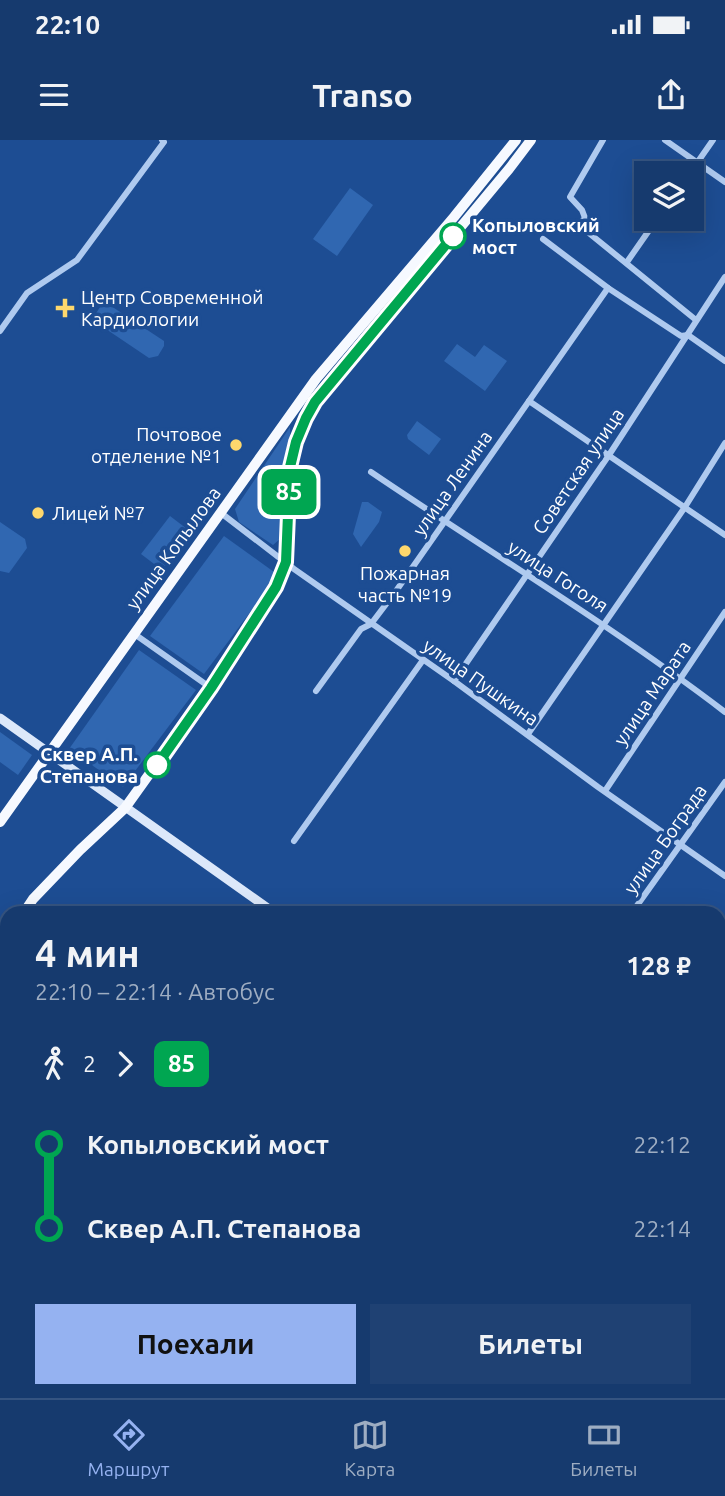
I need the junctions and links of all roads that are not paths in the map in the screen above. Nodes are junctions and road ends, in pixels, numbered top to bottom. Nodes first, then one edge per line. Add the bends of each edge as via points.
1 (162, 140) edge
2 (516, 140) edge
3 (531, 140) edge
4 (603, 140) edge
5 (665, 140) edge
6 (713, 140) edge
7 (694, 161) edge
8 (698, 161) edge
9 (704, 168) edge
10 (725, 182) edge
11 (648, 231) edge
12 (544, 239) dead end
13 (626, 262) junction
14 (725, 277) edge
15 (608, 288) junction
16 (696, 320) junction
17 (0, 331) edge
18 (688, 335) junction
19 (725, 361) edge
20 (529, 401) junction
21 (725, 443) edge
22 (609, 455) junction
23 (370, 472) dead end
24 (685, 507) junction
25 (221, 513) junction
26 (443, 522) junction
27 (725, 535) edge
28 (286, 562) junction
29 (527, 574) junction
30 (725, 612) edge
31 (371, 624) junction
32 (605, 625) junction
33 (133, 633) junction
34 (423, 660) junction
35 (681, 678) junction
36 (454, 681) junction
37 (211, 688) junction
38 (316, 691) dead end
39 (725, 712) edge
40 (0, 718) edge
41 (528, 734) junction
42 (49, 752) junction
43 (725, 782) edge
44 (605, 791) junction
45 (125, 808) junction
46 (0, 822) edge
47 (294, 841) dead end
48 (680, 846) junction
49 (725, 876) edge
50 (30, 906) edge
51 (265, 906) edge
52 (637, 906) edge

1 - 17 street via 77,260 27,293
2 - 25 main road, улица Копылова via 316,379
3 - 28 main road via 306,418 290,467
4 - 13 street via 570,197 584,213 579,225
5 - 7 street
6 - 8 street
9 - 10 street
11 - 13 street
12 - 15 street
13 - 16 street
14 - 16 street, Советская улица
15 - 18 street via 681,336
15 - 20 street, улица Ленина
16 - 18 street, Советская улица
18 - 19 street
18 - 22 street, Советская улица
20 - 22 street
20 - 26 street, улица Ленина
21 - 24 street
22 - 24 street
22 - 29 street, Советская улица
23 - 26 street, улица Гоголя
24 - 27 street
24 - 32 street
25 - 28 street, улица Пушкина
25 - 33 main road, улица Копылова
26 - 29 street, улица Гоголя
26 - 31 street, улица Ленина
28 - 31 street, улица Пушкина
28 - 37 main road via 269,601
29 - 32 street, улица Гоголя
29 - 36 street, Советская улица
30 - 35 street, улица Марата
31 - 34 street, улица Пушкина
31 - 38 street, улица Ленина via 361,629
32 - 35 street, улица Гоголя
32 - 41 street
33 - 37 street
33 - 42 main road, улица Копылова
34 - 36 street, улица Пушкина
34 - 47 street
35 - 39 street, улица Гоголя
35 - 44 street, улица Марата
36 - 41 street, улица Пушкина
37 - 45 main road
40 - 42 main road
41 - 44 street, улица Пушкина
42 - 45 main road
42 - 46 main road, улица Копылова
43 - 48 street, улица Бограда
44 - 48 street, улица Пушкина
45 - 50 main road
45 - 51 main road
48 - 49 street, улица Пушкина
48 - 52 street, улица Бограда

